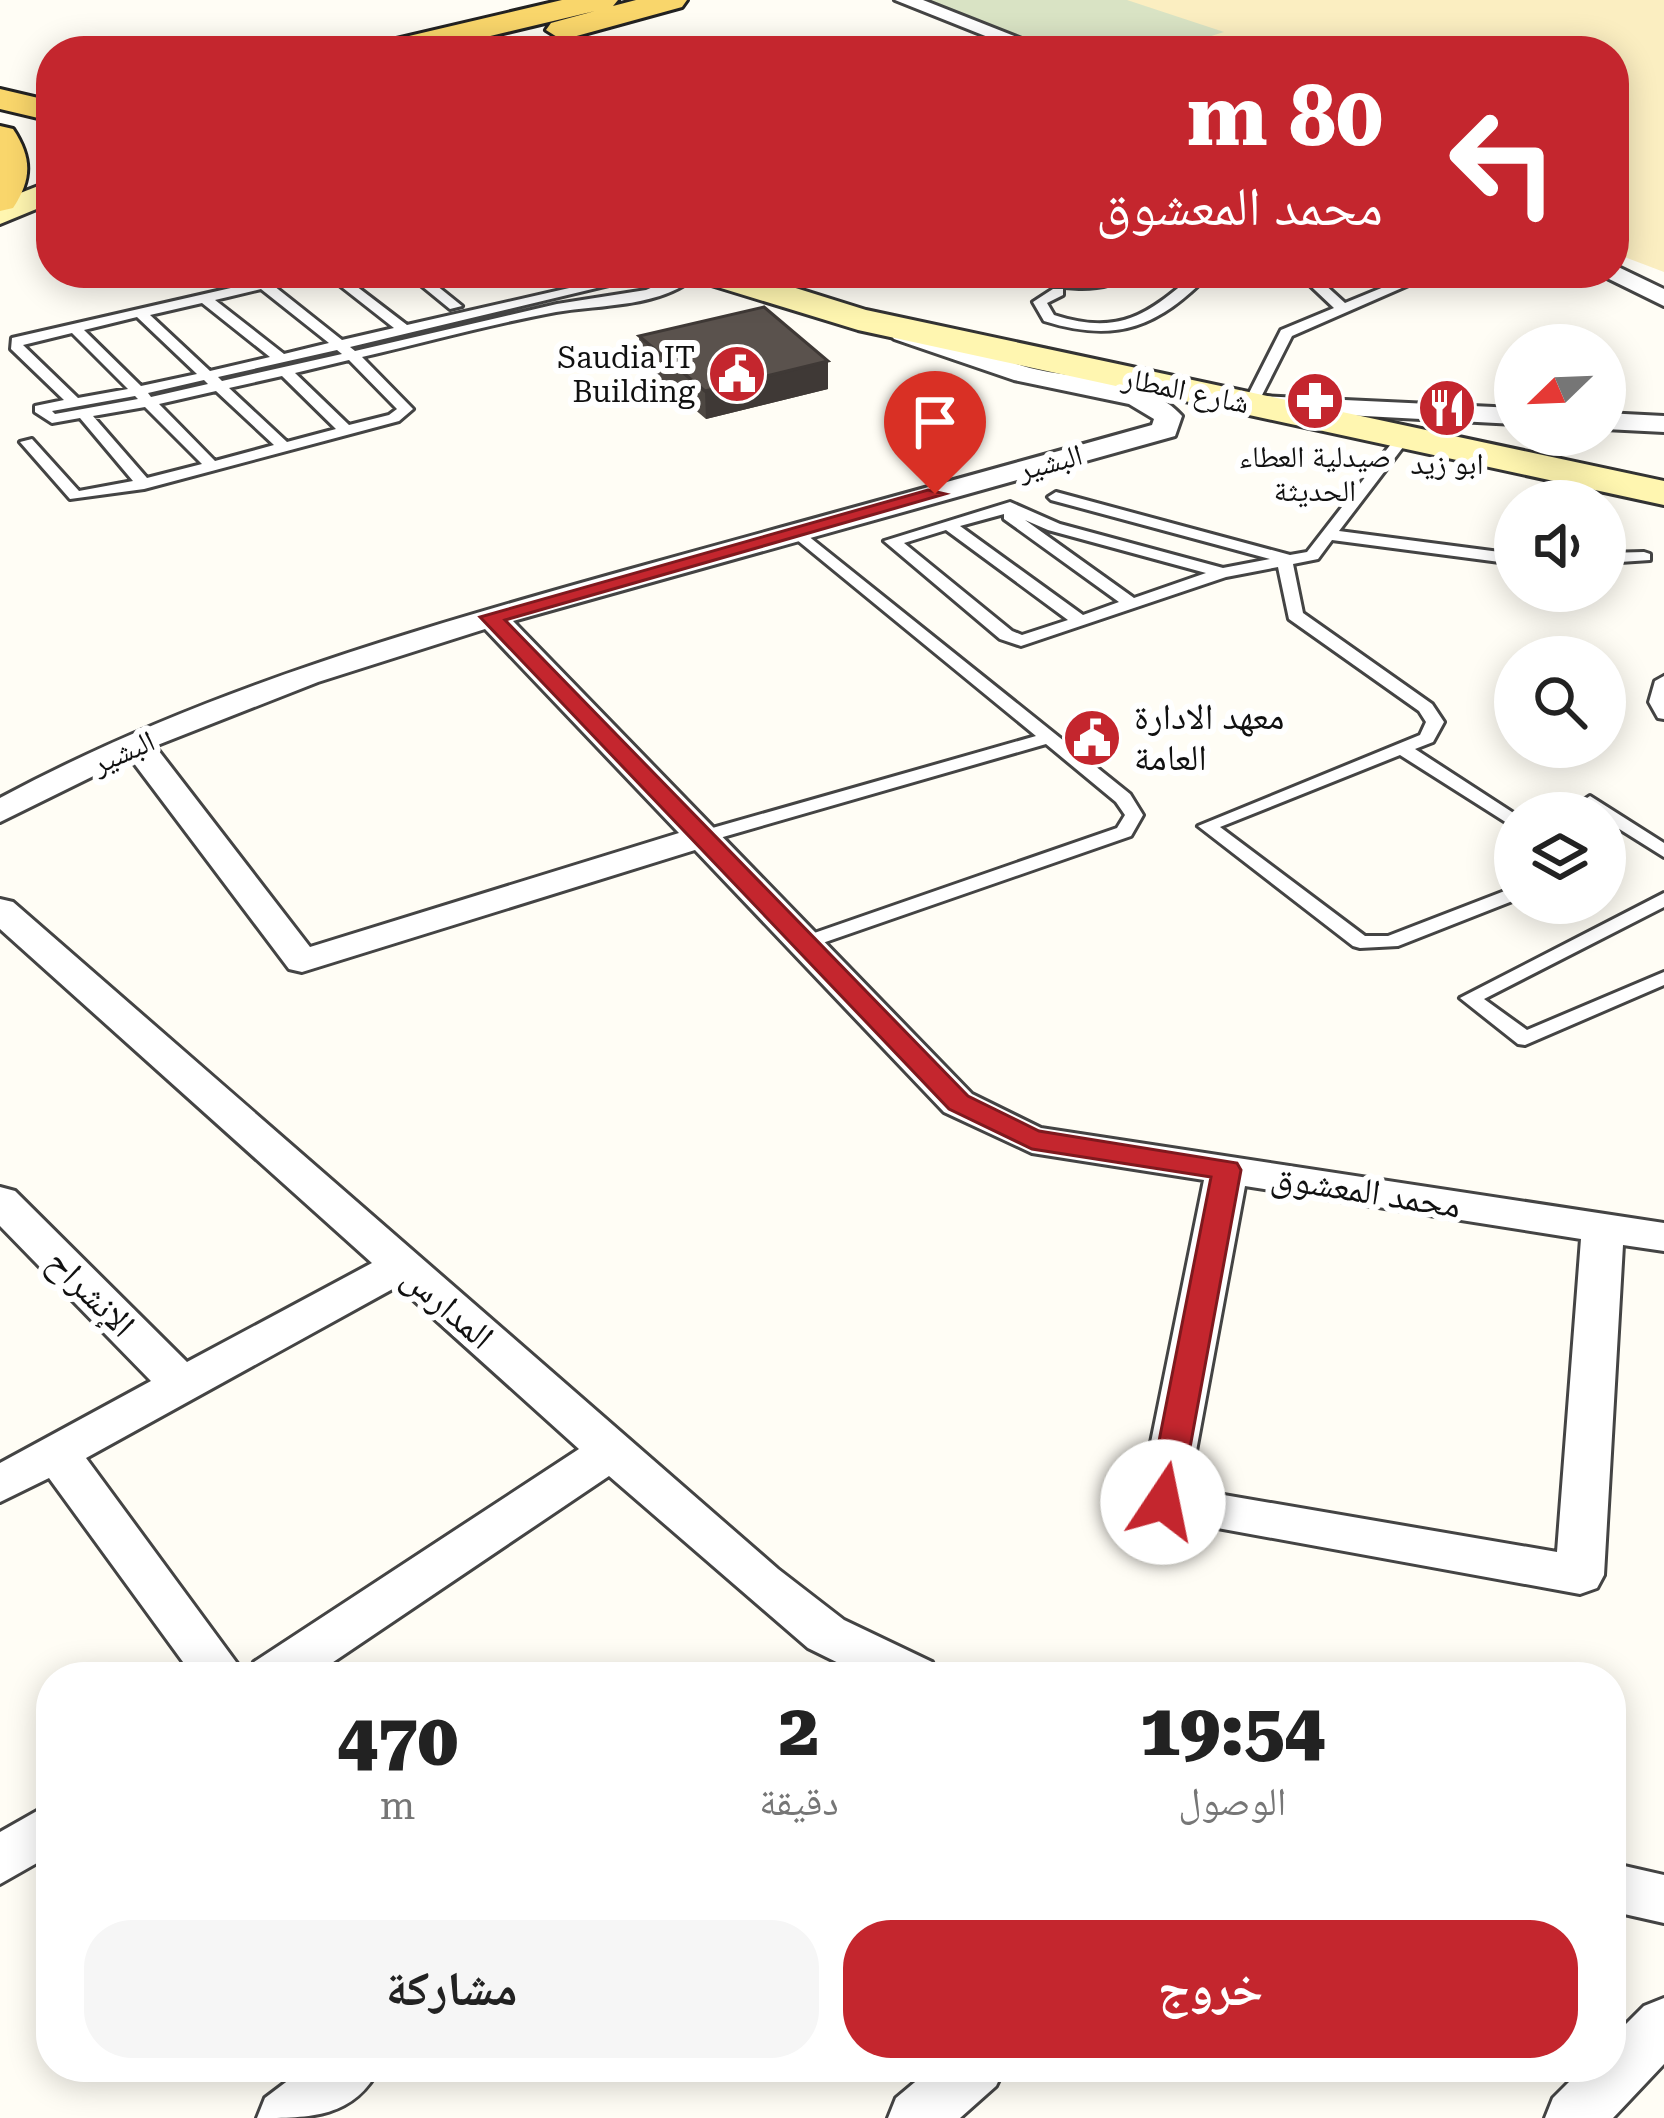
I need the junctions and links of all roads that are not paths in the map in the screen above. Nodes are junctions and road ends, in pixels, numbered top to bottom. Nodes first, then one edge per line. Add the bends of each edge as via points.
1 (602, 0) edge
2 (671, 0) edge
3 (905, 0) edge
4 (450, 36) edge
5 (540, 36) edge
6 (1002, 36) edge
7 (0, 70) edge
8 (36, 77) edge
9 (0, 99) edge
10 (36, 107) edge
11 (0, 137) edge
12 (36, 198) edge
13 (0, 200) edge
14 (0, 214) edge
15 (36, 227) edge
16 (0, 241) edge
17 (1629, 280) edge
18 (244, 288) edge
19 (267, 288) edge
20 (350, 288) edge
21 (432, 288) edge
22 (598, 288) joint
23 (663, 288) edge
24 (758, 288) edge
25 (1186, 288) edge
26 (1320, 288) edge
27 (1392, 288) edge
28 (1058, 292) dead end
29 (203, 297) junction
30 (618, 299) junction
31 (1664, 299) edge
32 (455, 306) dead end
33 (1342, 308) junction
34 (138, 311) junction
35 (499, 316) junction
36 (858, 320) junction
37 (73, 326) junction
38 (402, 328) junction
39 (337, 344) junction
40 (352, 355) junction
41 (282, 364) junction
42 (209, 374) junction
43 (222, 386) junction
44 (146, 396) junction
45 (1248, 403) junction
46 (79, 407) junction
47 (1494, 415) edge
48 (1626, 422) edge
49 (1664, 424) edge
50 (347, 430) junction
51 (1403, 438) junction
52 (27, 442) dead end
53 (284, 447) junction
54 (212, 466) junction
55 (144, 484) junction
56 (1664, 493) edge
57 (1056, 496) dead end
58 (1000, 509) junction
59 (947, 524) junction
60 (797, 532) junction
61 (1330, 535) junction
62 (1644, 556) dead end
63 (1494, 557) edge
64 (1626, 557) edge
65 (1284, 558) junction
66 (1223, 573) junction
67 (1132, 604) junction
68 (490, 617) junction
69 (1081, 621) junction
70 (1664, 681) edge
71 (1664, 714) edge
72 (1049, 738) junction
73 (138, 746) junction
74 (1401, 748) junction
75 (1494, 808) edge
76 (0, 812) edge
77 (1626, 826) edge
78 (703, 837) junction
79 (1664, 851) edge
80 (1664, 899) edge
81 (1494, 901) edge
82 (0, 910) edge
83 (805, 943) junction
84 (1664, 978) edge
85 (1227, 1170) junction
86 (0, 1201) edge
87 (1603, 1228) junction
88 (1664, 1237) edge
89 (401, 1265) junction
90 (182, 1384) junction
91 (611, 1451) junction
92 (56, 1454) junction
93 (0, 1484) edge
94 (211, 1662) edge
95 (294, 1662) edge
96 (866, 1662) edge
97 (36, 1837) edge
98 (0, 1862) edge
99 (1626, 1890) edge
100 (1664, 1899) edge
101 (1664, 2024) edge
102 (1626, 2064) edge
103 (332, 2082) edge
104 (959, 2082) edge
105 (1608, 2082) edge
106 (286, 2118) edge
107 (917, 2118) edge
108 (1574, 2118) edge

1 - 4 main road
2 - 5 main road
3 - 6 street
7 - 8 main road
9 - 10 main road
11 - 13 main road via 12,179
12 - 14 main road
15 - 16 main road
17 - 31 street
18 - 29 lane
19 - 39 lane
20 - 38 lane
21 - 32 lane
22 - 30 lane
22 - 35 lane
23 - 30 lane
24 - 36 main road, شارع المطار
25 - 28 lane via 1144,322 1109,329 1049,318 1040,302
26 - 33 lane
27 - 33 lane
29 - 34 lane
29 - 41 lane
30 - 35 lane
33 - 45 lane via 1286,333
34 - 37 lane
34 - 42 lane
35 - 38 lane
35 - 40 lane
36 - 45 main road, شارع المطار
36 - 60 street, البشير via 1023,374 1138,398 1168,416 1165,430
37 - 44 lane
37 - 46 lane via 16,346
38 - 39 lane
39 - 40 lane
39 - 41 lane
40 - 41 lane
40 - 50 lane via 406,409
41 - 42 lane
41 - 43 lane
41 - 50 lane
42 - 43 lane
42 - 44 lane
43 - 44 lane
43 - 53 lane
44 - 46 lane
44 - 54 lane
45 - 47 street
45 - 51 main road, شارع المطار
46 - 55 lane
48 - 49 street
50 - 53 lane
51 - 56 main road, شارع المطار
51 - 61 lane
52 - 55 lane via 75,496
53 - 54 lane
54 - 55 lane
57 - 65 lane
58 - 59 lane
58 - 66 lane
58 - 67 lane
59 - 69 lane
59 - 69 lane via 892,541 1014,641
60 - 68 street, البشير
60 - 72 lane
61 - 63 lane
61 - 65 lane via 1312,556
62 - 64 lane
65 - 66 lane
65 - 74 lane via 1295,615 1432,715 1427,738
66 - 67 lane
67 - 69 lane
68 - 73 street, البشير
68 - 78 street, محمد المعشوق
70 - 71 lane
72 - 78 lane
72 - 83 lane via 1123,799 1134,815 1124,832
73 - 76 street, البشير
73 - 78 street via 302,961
74 - 75 lane
74 - 81 lane via 1208,826 1360,943 1391,942
77 - 79 lane
78 - 83 street, محمد المعشوق
80 - 84 lane via 1470,998 1525,1039
82 - 89 street, المدارس
83 - 85 street, محمد المعشوق via 958,1102 1032,1139
85 - 87 street, محمد المعشوق
85 - 87 street via 1163,1502 1580,1575
86 - 90 street, الإنشراح
87 - 88 street, محمد المعشوق
89 - 90 street
89 - 91 street, المدارس
90 - 92 street
91 - 95 street
91 - 96 street, المدارس via 760,1583
92 - 93 street
92 - 94 street
97 - 98 street
99 - 100 street
101 - 102 street
103 - 106 street
104 - 107 street
105 - 108 street

